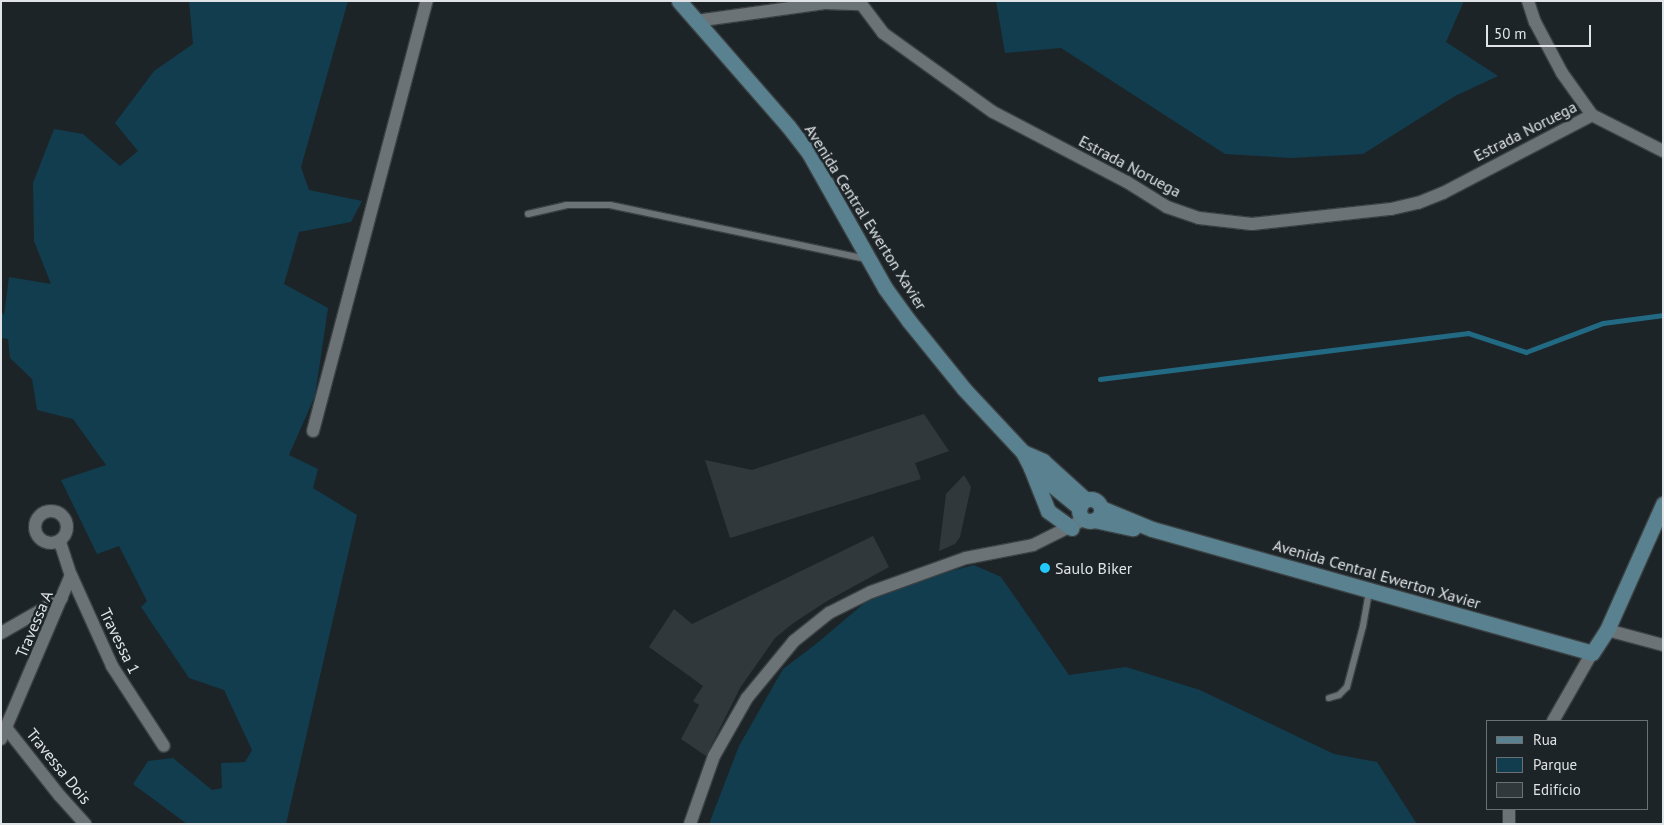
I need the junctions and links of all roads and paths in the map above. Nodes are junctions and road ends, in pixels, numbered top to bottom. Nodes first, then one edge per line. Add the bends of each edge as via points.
1 (427, 1) edge
2 (679, 1) edge
3 (1528, 1) edge
4 (860, 2) edge
5 (696, 21) junction
6 (1592, 115) junction
7 (1663, 151) edge
8 (528, 214) dead end
9 (868, 259) junction
10 (313, 431) dead end
11 (1023, 452) junction
12 (1031, 468) junction
13 (1663, 504) edge
14 (1089, 511) junction
15 (1071, 528) junction
16 (60, 542) dead end
17 (71, 575) junction
18 (1369, 590) junction
19 (62, 598) junction
20 (1607, 630) junction
21 (1, 633) edge
22 (1663, 645) edge
23 (1592, 653) junction
24 (1329, 698) dead end
25 (1554, 720) edge
26 (4, 734) edge
27 (164, 746) dead end
28 (1509, 810) edge
29 (85, 824) edge
30 (690, 824) edge
31 (1509, 824) edge

1 - 10 street
2 - 5 main road, Avenida Central Ewerton Xavier
3 - 6 street via 1534,22 1562,73
4 - 5 street
4 - 6 street, Estrada Noruega via 884,33 993,112 1127,182 1167,207 1199,218 1252,224 1391,209 1418,203
5 - 9 main road, Avenida Central Ewerton Xavier via 809,153
6 - 7 street
8 - 9 lane via 566,205 610,205
9 - 11 main road, Avenida Central Ewerton Xavier via 908,321 964,389
11 - 12 main road, Avenida Central Ewerton Xavier
11 - 14 main road, Avenida Central Ewerton Xavier via 1043,461
12 - 14 main road, Avenida Central Ewerton Xavier
12 - 15 main road via 1048,511
13 - 20 main road
14 - 15 street
14 - 18 main road, Avenida Central Ewerton Xavier via 1138,529 1152,529
15 - 30 street via 1033,545 966,558 871,592 830,614 794,641 747,698 714,756
16 - 17 street, Travessa 1
17 - 19 street, Travessa A
17 - 27 street, Travessa 1 via 112,666
18 - 23 main road, Avenida Central Ewerton Xavier
18 - 24 lane via 1347,687 1339,695
19 - 21 street
19 - 26 street, Travessa A
20 - 22 street
20 - 23 main road
23 - 25 street
26 - 29 street, Travessa Dois
28 - 31 street

